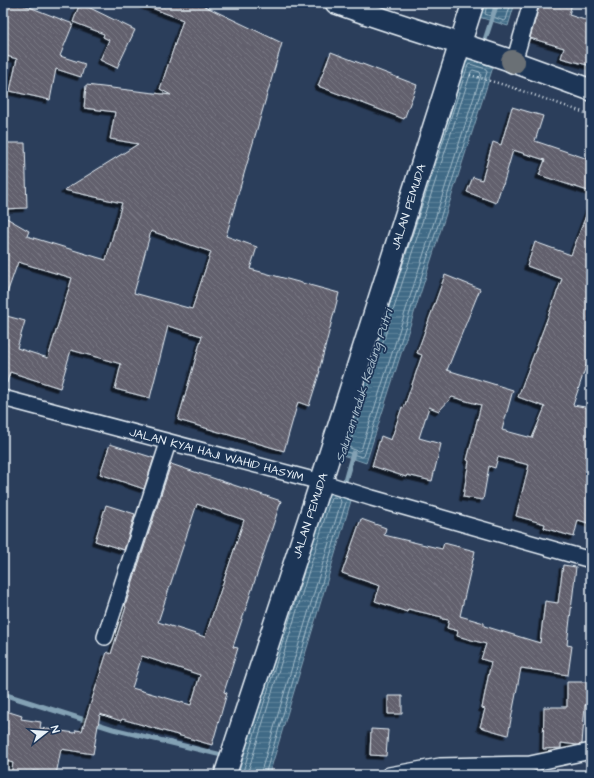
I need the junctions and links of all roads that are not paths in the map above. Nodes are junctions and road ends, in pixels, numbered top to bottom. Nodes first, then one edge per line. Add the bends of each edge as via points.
1 (336, 3) edge
2 (473, 3) edge
3 (531, 3) edge
4 (464, 45) junction
5 (513, 61) junction
6 (591, 90) edge
7 (3, 398) edge
8 (168, 443) junction
9 (321, 482) junction
10 (591, 560) edge
11 (105, 637) dead end
12 (591, 751) edge
13 (229, 763) edge
14 (389, 775) edge

1 - 4 street
2 - 4 street, JALAN PEMUDA
3 - 5 street
4 - 5 street
4 - 9 street, JALAN PEMUDA
5 - 6 street
7 - 8 street, JALAN KYAI HAJI WAHID HASYIM
8 - 9 street, JALAN KYAI HAJI WAHID HASYIM
8 - 11 street
9 - 10 street, JALAN KYAI HAJI WAHID HASYIM
9 - 13 street, JALAN PEMUDA
12 - 14 street via 530,764 440,766

